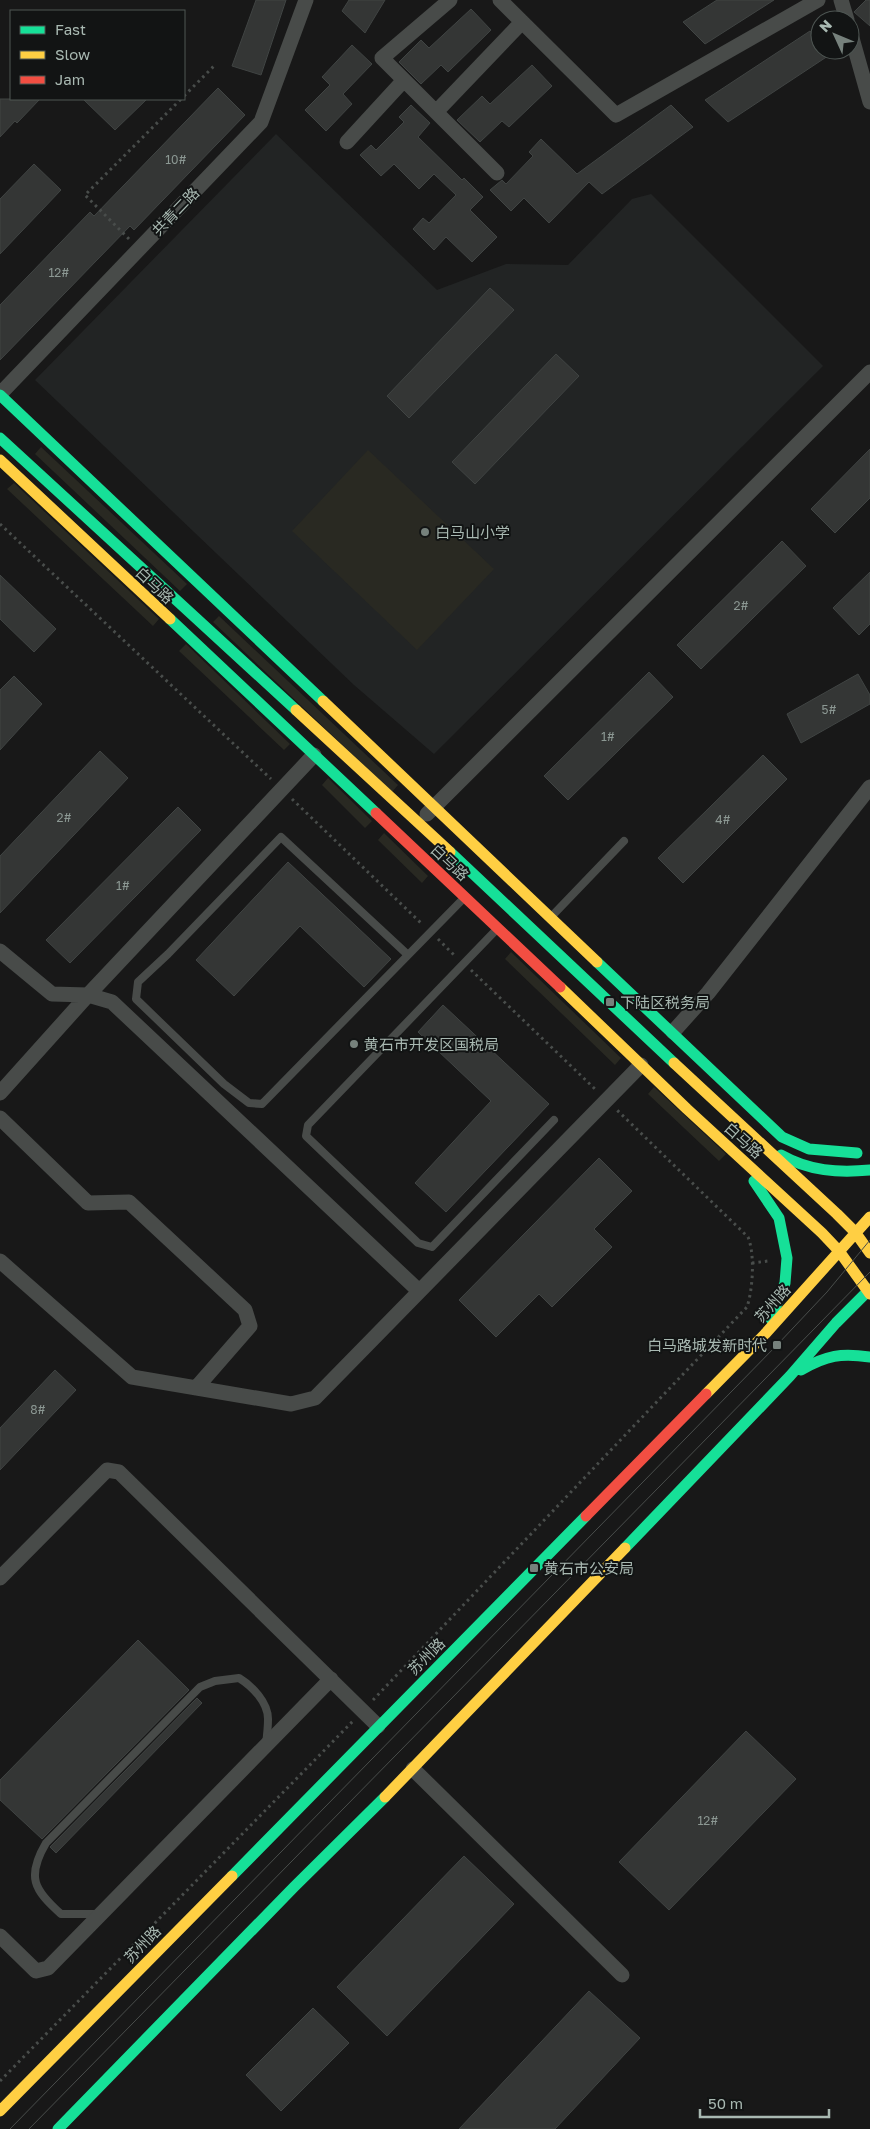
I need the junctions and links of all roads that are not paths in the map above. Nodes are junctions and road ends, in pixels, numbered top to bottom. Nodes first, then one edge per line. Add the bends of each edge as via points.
1 (306, 0) edge
2 (450, 0) edge
3 (500, 0) edge
4 (818, 0) edge
5 (522, 22) junction
6 (858, 60) edge
7 (404, 80) junction
8 (870, 102) edge
9 (436, 112) junction
10 (347, 142) dead end
11 (497, 173) dead end
12 (870, 372) edge
13 (0, 395) edge
14 (0, 438) edge
15 (0, 460) edge
16 (314, 755) junction
17 (870, 787) edge
18 (434, 807) junction
19 (419, 823) junction
20 (624, 841) dead end
21 (465, 897) junction
22 (544, 925) junction
23 (498, 928) junction
24 (0, 951) edge
25 (408, 955) junction
26 (88, 995) junction
27 (673, 1032) junction
28 (641, 1065) junction
29 (0, 1093) edge
30 (0, 1118) edge
31 (554, 1120) dead end
32 (745, 1130) junction
33 (857, 1153) dead end
34 (744, 1161) junction
35 (870, 1170) edge
36 (870, 1217) edge
37 (855, 1232) junction
38 (838, 1251) junction
39 (870, 1253) edge
40 (0, 1261) edge
41 (420, 1291) junction
42 (869, 1291) edge
43 (765, 1334) junction
44 (870, 1357) edge
45 (790, 1376) junction
46 (196, 1388) junction
47 (0, 1578) edge
48 (331, 1679) junction
49 (378, 1726) junction
50 (266, 1746) junction
51 (412, 1769) junction
52 (101, 1914) junction
53 (0, 1936) edge
54 (622, 1975) dead end
55 (0, 2111) edge
56 (58, 2129) edge

1 - 13 street, 共青二路 via 261,122
2 - 7 street via 382,58
3 - 5 street
4 - 5 street via 616,115
5 - 9 street
6 - 8 street
7 - 9 street
7 - 10 street
9 - 11 street
12 - 18 street
13 - 18 street
14 - 19 street, 白马路
15 - 16 street, 白马路
16 - 21 street, 白马路
16 - 26 street
17 - 27 street via 708,993
18 - 19 street
18 - 22 street
19 - 22 street, 白马路
20 - 22 lane
21 - 23 street, 白马路
21 - 25 lane
22 - 27 street
22 - 32 street, 白马路
23 - 28 street, 白马路
23 - 31 lane via 308,1125 306,1136 418,1243 432,1247
24 - 26 street via 52,994
25 - 25 lane via 262,1104 249,1103 224,1084 136,999 138,982 281,837
26 - 29 street
26 - 41 street via 112,1002
27 - 33 street via 782,1137 809,1149
28 - 34 street, 白马路
28 - 41 street
30 - 46 street via 88,1203 129,1202 245,1310 250,1326
32 - 35 street via 789,1160 814,1168 834,1172
32 - 37 street, 白马路
34 - 38 street, 白马路
34 - 43 street via 778,1218 787,1258 785,1282
36 - 37 street, 苏州路
37 - 38 street, 苏州路
37 - 39 street, 白马路
38 - 42 street, 白马路
38 - 43 street, 苏州路
40 - 46 street via 132,1377
41 - 46 street via 315,1398 291,1404
42 - 45 street
43 - 49 street, 苏州路
44 - 45 street via 843,1353 818,1359
45 - 51 street
47 - 48 street via 107,1470 119,1472
48 - 49 street
48 - 50 street
49 - 55 street, 苏州路
50 - 52 street
50 - 52 lane via 268,1717 251,1685 239,1678 200,1687 46,1843 37,1859 35,1876 42,1896 62,1914
51 - 54 street
51 - 56 street
52 - 53 street via 48,1968 36,1971

